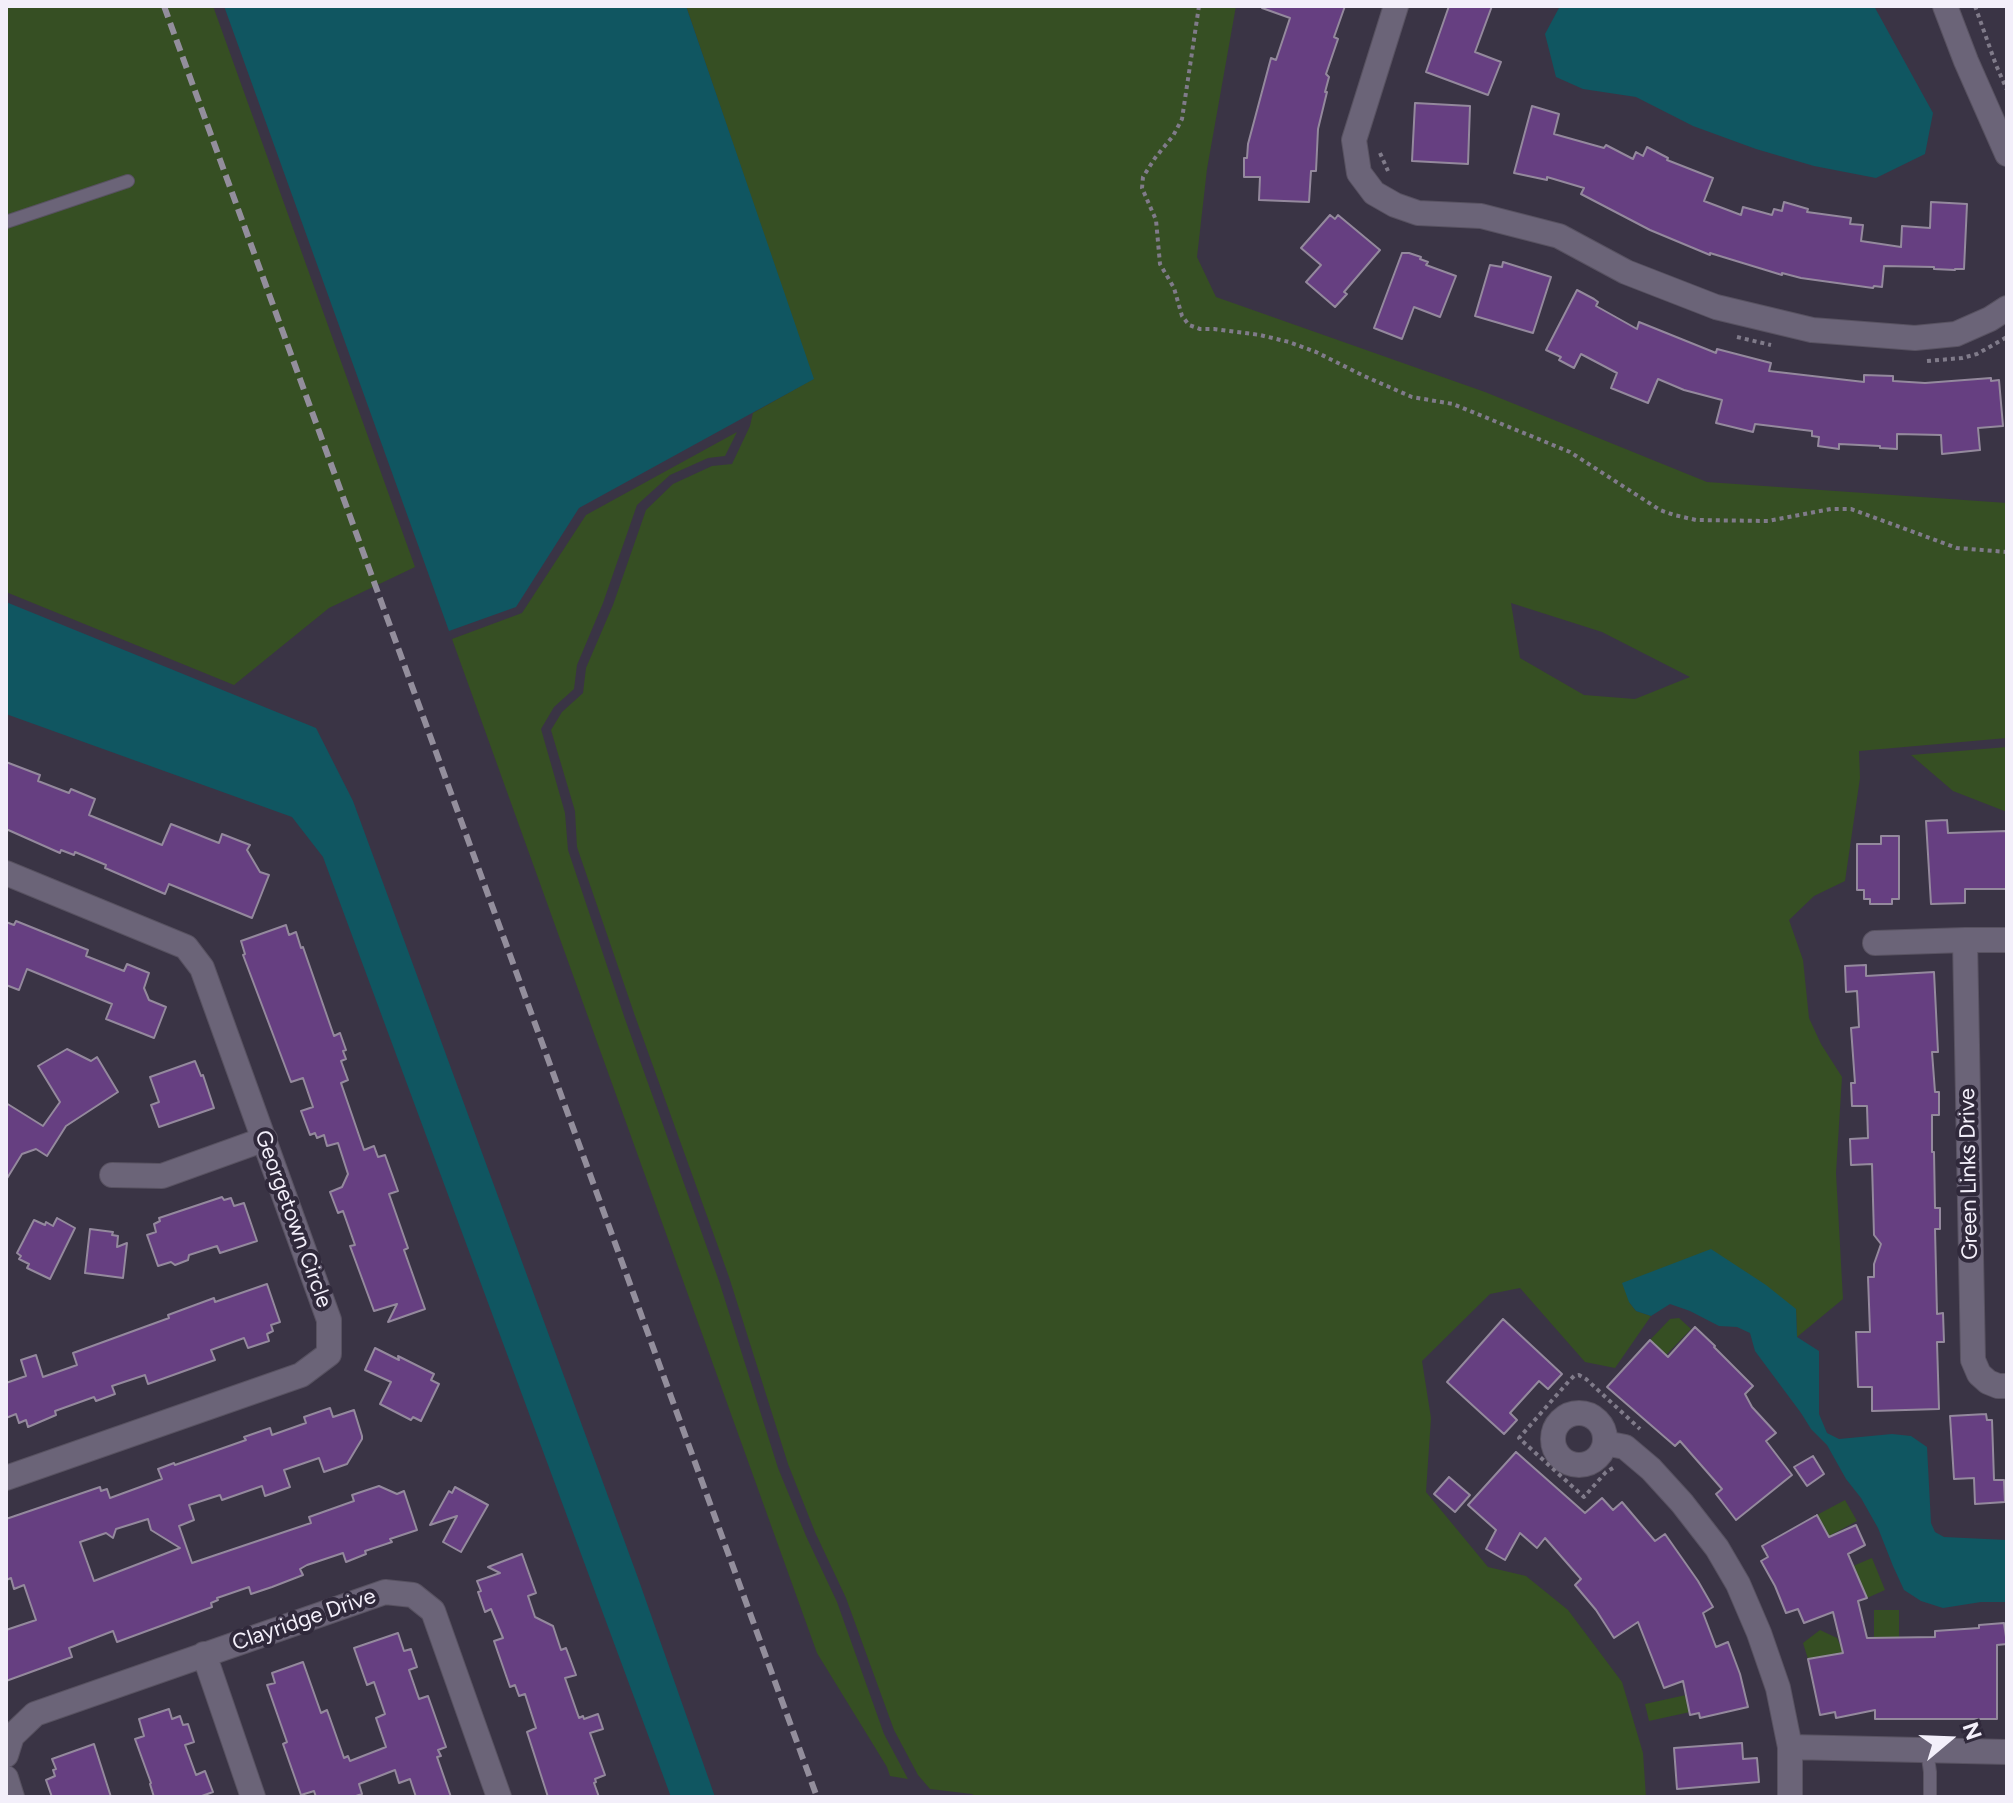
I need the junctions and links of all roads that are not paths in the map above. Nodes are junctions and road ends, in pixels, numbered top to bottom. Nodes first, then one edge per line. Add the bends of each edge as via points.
1 (1396, 6) edge
2 (1945, 6) edge
3 (2007, 154) edge
4 (128, 181) dead end
5 (6, 222) edge
6 (2007, 308) edge
7 (6, 873) edge
8 (1965, 940) junction
9 (2007, 940) edge
10 (1875, 943) dead end
11 (265, 1139) junction
12 (112, 1175) dead end
13 (2007, 1386) edge
14 (1605, 1443) dead end
15 (6, 1478) edge
16 (204, 1654) junction
17 (1790, 1747) junction
18 (1927, 1750) junction
19 (2007, 1752) edge
20 (6, 1755) edge
21 (6, 1778) edge
22 (12, 1797) edge
23 (253, 1797) edge
24 (499, 1797) edge
25 (1790, 1797) edge
26 (1930, 1797) edge

1 - 6 street via 1354,140 1359,173 1374,193 1395,205 1418,213 1481,216 1559,236 1626,272 1716,307 1812,330 1915,338 1956,334
2 - 3 street
4 - 5 lane
7 - 11 street, Georgetown Circle via 186,947 202,968
8 - 9 street
8 - 10 street
8 - 13 street, Green Links Drive via 1973,1360 1988,1382
11 - 12 street via 162,1176
11 - 15 street, Georgetown Circle via 329,1320 329,1354 301,1375
14 - 17 street via 1625,1447 1651,1469 1720,1554 1764,1647
16 - 20 street, Clayridge Drive via 35,1714 12,1736
16 - 23 street
16 - 24 street, Clayridge Drive via 385,1592 413,1595 433,1611
17 - 18 street
17 - 25 street
18 - 19 street
18 - 26 lane
21 - 22 street

